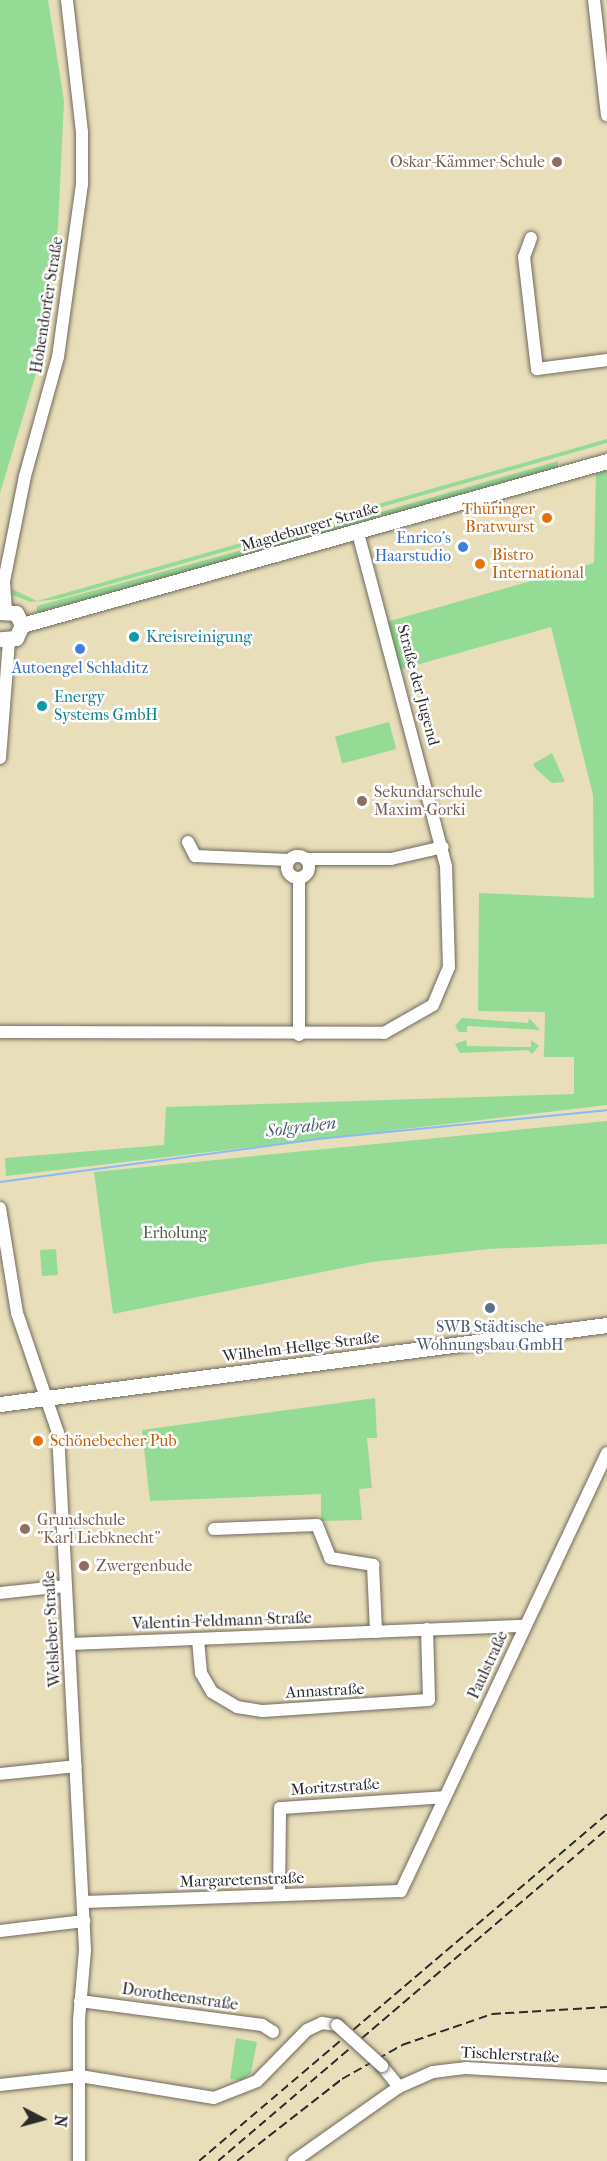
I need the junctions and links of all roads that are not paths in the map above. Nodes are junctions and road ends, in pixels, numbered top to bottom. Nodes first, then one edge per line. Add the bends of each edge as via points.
1 (67, 0) edge
2 (594, 0) edge
3 (607, 115) edge
4 (531, 238) dead end
5 (607, 360) edge
6 (607, 461) edge
7 (358, 532) junction
8 (3, 612) edge
9 (22, 625) junction
10 (5, 640) edge
11 (0, 758) edge
12 (188, 842) dead end
13 (443, 848) junction
14 (307, 859) junction
15 (290, 860) junction
16 (299, 878) junction
17 (0, 1032) edge
18 (299, 1035) junction
19 (0, 1208) edge
20 (607, 1325) edge
21 (49, 1398) junction
22 (0, 1404) edge
23 (607, 1453) edge
24 (214, 1529) dead end
25 (66, 1586) junction
26 (0, 1593) edge
27 (525, 1626) junction
28 (427, 1629) junction
29 (376, 1632) junction
30 (198, 1639) junction
31 (70, 1644) junction
32 (76, 1766) junction
33 (0, 1774) edge
34 (445, 1797) junction
35 (401, 1891) joint
36 (279, 1895) junction
37 (83, 1902) junction
38 (84, 1921) junction
39 (0, 1931) edge
40 (80, 2001) junction
41 (273, 2032) dead end
42 (80, 2076) junction
43 (607, 2076) edge
44 (0, 2085) edge
45 (399, 2087) junction
46 (79, 2161) edge
47 (294, 2161) edge

1 - 8 street, Hohendorfer Straße via 82,132 82,183 58,357 25,476 4,581
2 - 3 street
4 - 5 street via 524,257 537,369
6 - 7 main road, Magdeburger Straße
7 - 9 main road, Magdeburger Straße
7 - 13 street, Straße der Jugend
8 - 9 main road via 16,613
9 - 10 main road
10 - 11 street
12 - 15 street via 195,856
13 - 14 street via 392,859
13 - 18 street, Straße der Jugend via 449,967 433,1005 384,1033
14 - 15 street
14 - 16 street via 308,871
15 - 16 street via 288,872
16 - 18 street
17 - 18 street, Straße der Jugend
19 - 21 street, Welsleber Straße via 17,1313
20 - 21 main road, Wilhelm-Hellge-Straße
21 - 22 main road, Wilhelm-Hellge-Straße
21 - 25 street, Welsleber Straße via 58,1433
23 - 27 street, Paulstraße
24 - 29 street via 317,1525 330,1558 373,1565
25 - 26 street
25 - 31 street, Welsleber Straße
27 - 28 street, Valentin-Feldmann-Straße
27 - 34 street, Paulstraße
28 - 29 street, Valentin-Feldmann-Straße
28 - 30 street, Annastraße via 429,1700 263,1711 237,1707 212,1692 201,1673
29 - 30 street, Valentin-Feldmann-Straße
30 - 31 street, Valentin-Feldmann-Straße
31 - 32 street, Welsleber Straße
32 - 33 street
32 - 37 street, Welsleber Straße
34 - 35 street, Paulstraße
34 - 36 street, Moritzstraße via 280,1808
35 - 36 street, Margaretenstraße
36 - 37 street, Margaretenstraße
37 - 38 street, Welsleber Straße
38 - 39 street
38 - 40 street, Welsleber Straße
40 - 41 street, Dorotheenstraße via 262,2025
40 - 42 street, Welsleber Straße
42 - 44 street
42 - 45 street, bridge via 191,2098 224,2096 263,2076 307,2030 337,2025
42 - 46 street, Welsleber Straße
43 - 45 street, Tischlerstraße via 453,2068
45 - 47 street, Tischlerstraße

